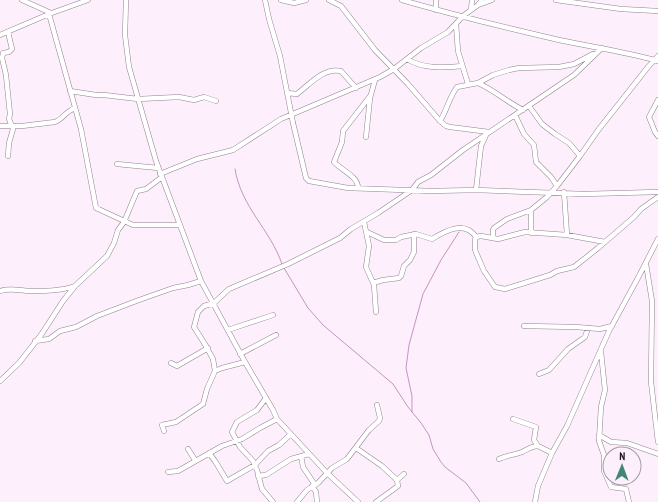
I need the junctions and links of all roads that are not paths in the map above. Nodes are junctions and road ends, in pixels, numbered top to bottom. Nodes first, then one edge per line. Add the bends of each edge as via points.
1 (22, 0) edge
2 (84, 0) edge
3 (126, 0) edge
4 (265, 0) edge
5 (282, 0) edge
6 (306, 0) edge
7 (329, 0) edge
8 (402, 0) edge
9 (436, 0) edge
10 (472, 0) edge
11 (482, 0) edge
12 (492, 0) edge
13 (556, 0) edge
14 (478, 5) junction
15 (436, 10) junction
16 (472, 10) junction
17 (658, 11) edge
18 (50, 14) junction
19 (463, 16) junction
20 (456, 24) junction
21 (8, 32) junction
22 (0, 35) edge
23 (602, 48) junction
24 (597, 52) junction
25 (407, 59) junction
26 (657, 59) edge
27 (462, 66) junction
28 (394, 69) junction
29 (375, 80) junction
30 (478, 83) junction
31 (468, 84) junction
32 (356, 88) junction
33 (70, 91) junction
34 (287, 93) junction
35 (371, 95) junction
36 (138, 99) junction
37 (658, 100) edge
38 (216, 101) dead end
39 (529, 106) junction
40 (75, 108) junction
41 (523, 110) junction
42 (292, 115) junction
43 (515, 115) junction
44 (440, 121) junction
45 (0, 126) edge
46 (12, 127) junction
47 (487, 134) junction
48 (658, 136) edge
49 (366, 137) dead end
50 (8, 156) dead end
51 (580, 156) junction
52 (117, 164) dead end
53 (158, 168) junction
54 (161, 176) junction
55 (557, 186) junction
56 (358, 188) junction
57 (412, 190) junction
58 (476, 190) junction
59 (551, 192) junction
60 (564, 192) junction
61 (658, 192) edge
62 (658, 197) edge
63 (531, 210) junction
64 (124, 222) junction
65 (364, 222) junction
66 (179, 225) junction
67 (367, 232) junction
68 (531, 232) junction
69 (414, 234) junction
70 (567, 235) junction
71 (476, 237) junction
72 (493, 238) junction
73 (658, 238) edge
74 (605, 242) junction
75 (646, 262) junction
76 (201, 281) junction
77 (373, 283) junction
78 (75, 286) junction
79 (0, 291) edge
80 (214, 303) junction
81 (376, 312) dead end
82 (273, 315) dead end
83 (524, 326) dead end
84 (612, 326) junction
85 (588, 328) junction
86 (228, 330) junction
87 (276, 335) dead end
88 (35, 341) junction
89 (208, 348) junction
90 (601, 350) junction
91 (240, 354) junction
92 (245, 362) junction
93 (172, 363) dead end
94 (215, 371) junction
95 (539, 374) dead end
96 (0, 381) edge
97 (266, 398) junction
98 (377, 405) dead end
99 (277, 419) junction
100 (513, 420) dead end
101 (164, 432) dead end
102 (291, 434) junction
103 (599, 435) junction
104 (236, 441) junction
105 (658, 442) edge
106 (538, 446) junction
107 (356, 448) junction
108 (188, 449) dead end
109 (209, 453) junction
110 (552, 453) junction
111 (309, 454) junction
112 (658, 454) edge
113 (301, 456) junction
114 (499, 459) dead end
115 (195, 460) junction
116 (255, 465) junction
117 (168, 472) dead end
118 (327, 473) junction
119 (404, 474) dead end
120 (258, 476) junction
121 (397, 480) junction
122 (314, 486) junction
123 (273, 502) edge
124 (297, 502) edge
125 (317, 502) edge
126 (358, 502) edge
127 (376, 502) edge
128 (535, 502) edge
129 (629, 502) edge

1 - 18 street
2 - 18 street
3 - 36 street via 127,55
4 - 34 street
5 - 6 street via 297,3
7 - 28 street via 341,6 375,50
8 - 15 street
9 - 15 street
10 - 16 street
11 - 14 street
12 - 14 street
13 - 17 street
14 - 16 street
15 - 19 street
16 - 19 street
18 - 21 street
18 - 33 street
19 - 20 street
19 - 23 street
20 - 25 street
20 - 27 street
21 - 22 street
21 - 46 street via 12,49 2,56
23 - 24 street
23 - 26 street
24 - 30 street via 574,64 519,68 493,75
24 - 39 street via 574,75
25 - 27 street via 422,65
25 - 28 street
26 - 51 street
27 - 31 street
28 - 29 street
28 - 44 street
29 - 32 street
29 - 35 street
30 - 31 street
30 - 41 street
31 - 44 street via 457,87
32 - 34 street via 341,71 335,70 319,77 297,94
32 - 42 street
33 - 36 street
33 - 40 street
34 - 42 street
35 - 49 street
35 - 56 street via 343,131 342,142 334,162 354,179
36 - 38 street via 179,97 194,100 204,97
36 - 53 street
37 - 48 street via 649,117
39 - 41 street
39 - 51 street via 542,124 569,143
40 - 46 street via 55,122
40 - 64 street via 82,129 95,206
41 - 43 street
42 - 54 street via 233,150 196,159
42 - 56 street via 307,180
43 - 47 street
43 - 55 street via 524,134 534,145 536,162
44 - 47 street via 446,126
45 - 46 street
46 - 50 street
47 - 57 street via 418,182
47 - 58 street via 481,146
51 - 55 street
52 - 53 street
53 - 54 street
54 - 64 street via 146,189 137,191
54 - 66 street
55 - 59 street
56 - 57 street
57 - 58 street
57 - 65 street
58 - 59 street
59 - 60 street
59 - 63 street
60 - 61 street
60 - 70 street
62 - 74 street
63 - 68 street
63 - 72 street via 493,228
64 - 66 street via 133,225
64 - 78 street via 107,256
65 - 67 street
65 - 80 street via 333,242 232,287
66 - 76 street
67 - 69 street via 388,240
67 - 77 street via 369,246 366,267
68 - 70 street
68 - 72 street
69 - 71 street via 432,239 449,229 462,228 468,229
69 - 77 street via 414,252 404,266 401,276
70 - 74 street
71 - 72 street
71 - 74 street via 475,250 481,264 494,286 502,289 574,266
73 - 75 street
75 - 84 street
75 - 105 street via 652,296 651,382
76 - 80 street
76 - 88 street via 139,300 76,327 60,331 47,340
77 - 81 street
78 - 79 street via 56,290 30,291 8,288
78 - 88 street
80 - 86 street
80 - 89 street via 204,306 198,312 194,324 195,330
82 - 86 street
83 - 85 street
84 - 85 street
84 - 90 street
85 - 95 street via 585,338 568,349 549,370
86 - 91 street
87 - 91 street
88 - 96 street via 19,363
89 - 93 street via 177,366
89 - 94 street
90 - 103 street via 605,390
90 - 110 street
91 - 92 street
92 - 94 street
92 - 97 street
94 - 101 street via 203,404 176,422 162,425
97 - 99 street
97 - 104 street via 257,410 236,424 232,432
98 - 107 street via 380,420
99 - 102 street
99 - 104 street
100 - 106 street via 536,427 534,439
102 - 111 street
102 - 116 street via 268,451
103 - 112 street via 611,442 627,443
103 - 129 street via 607,481 612,487 626,489
104 - 109 street
104 - 116 street
106 - 110 street
106 - 114 street
107 - 118 street via 345,461
107 - 121 street
108 - 115 street
109 - 115 street
109 - 116 street via 226,481
110 - 128 street via 538,486
111 - 113 street
111 - 118 street
113 - 120 street via 266,475
113 - 122 street via 303,467
115 - 117 street via 178,471
116 - 120 street
118 - 122 street
118 - 126 street
119 - 121 street
120 - 123 street via 262,489
121 - 127 street via 398,486
122 - 124 street via 306,490
122 - 125 street

